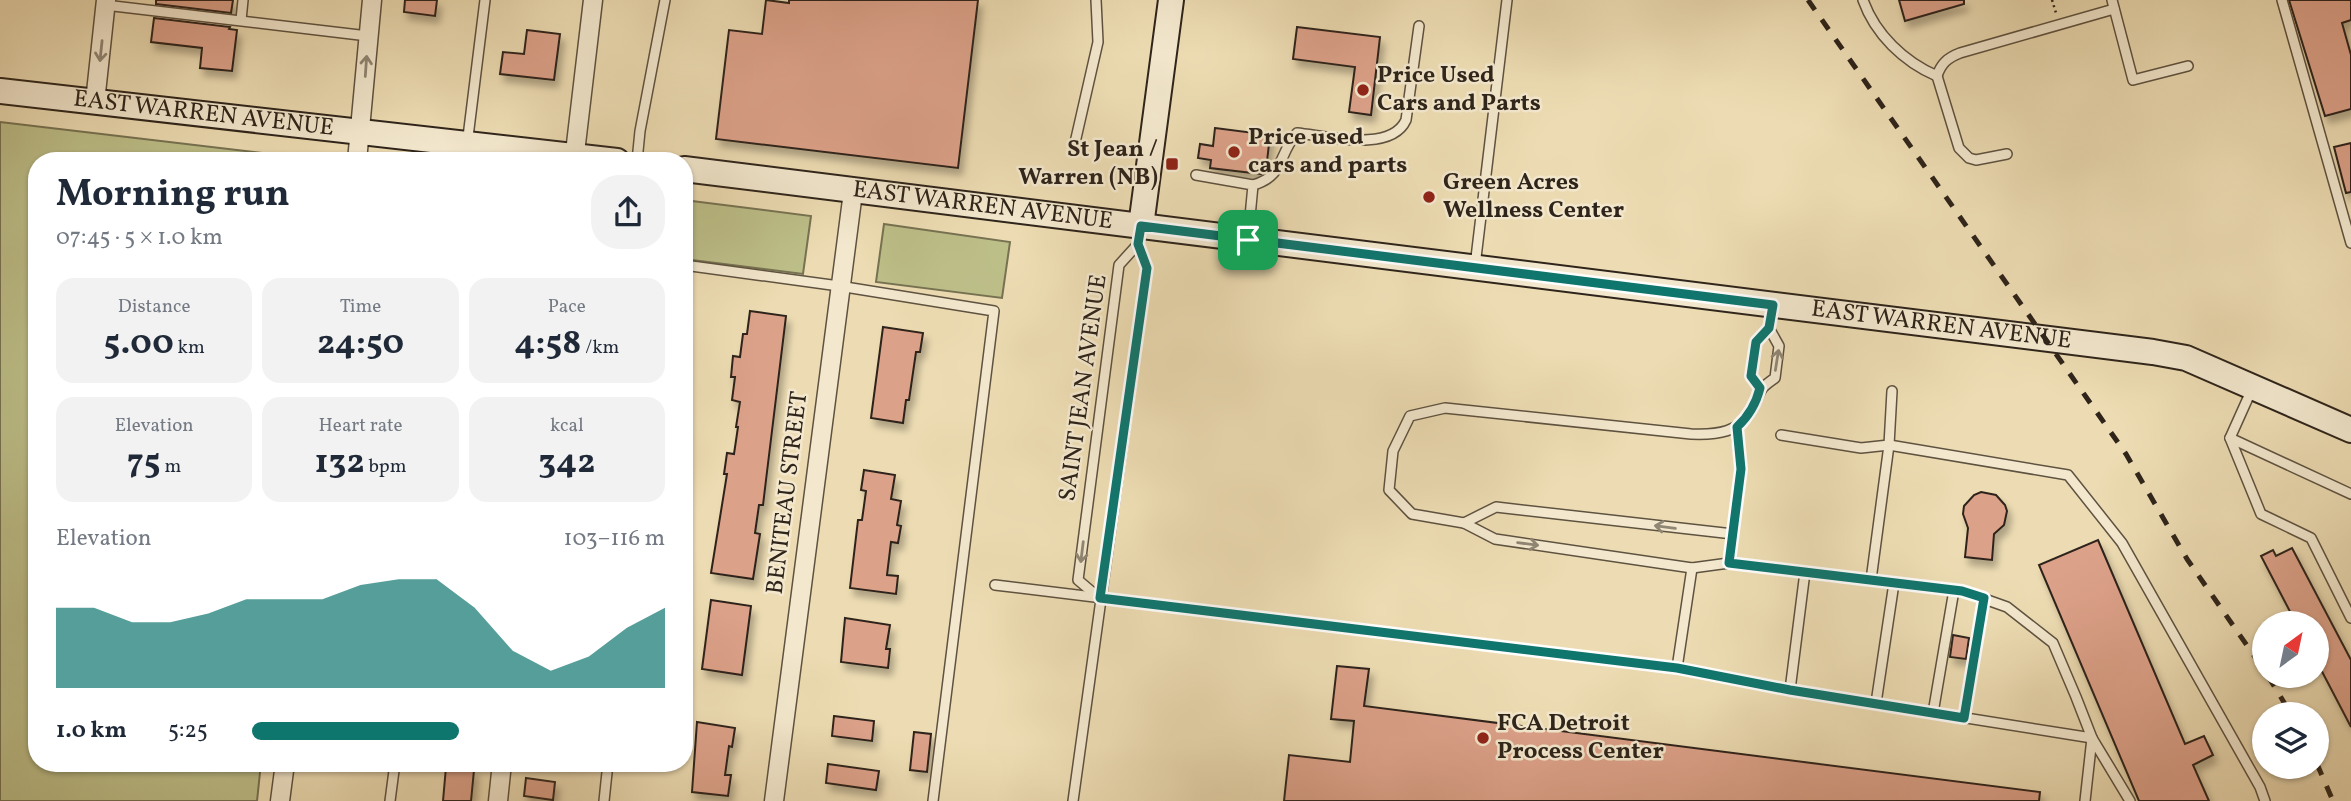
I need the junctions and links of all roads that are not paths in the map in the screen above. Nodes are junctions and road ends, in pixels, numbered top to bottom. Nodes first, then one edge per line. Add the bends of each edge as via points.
1 (243, 0) edge
2 (372, 0) edge
3 (485, 0) edge
4 (593, 0) edge
5 (665, 0) edge
6 (1096, 0) edge
7 (1171, 0) edge
8 (1507, 0) edge
9 (1863, 0) edge
10 (2282, 0) edge
11 (106, 2) edge
12 (2113, 4) edge
13 (241, 20) junction
14 (1419, 26) dead end
15 (368, 36) junction
16 (2188, 65) dead end
17 (1937, 76) junction
18 (0, 91) edge
19 (95, 102) junction
20 (361, 132) junction
21 (1074, 147) dead end
22 (358, 152) edge
23 (461, 152) edge
24 (466, 152) edge
25 (576, 152) edge
26 (638, 152) edge
27 (2007, 154) dead end
28 (693, 171) edge
29 (1196, 175) dead end
30 (1253, 185) junction
31 (853, 191) junction
32 (1140, 235) junction
33 (1248, 240) junction
34 (2351, 243) edge
35 (693, 266) edge
36 (1475, 268) junction
37 (839, 286) junction
38 (1771, 316) junction
39 (2253, 387) junction
40 (1760, 388) junction
41 (1892, 391) dead end
42 (1737, 427) junction
43 (2351, 430) edge
44 (1780, 436) dead end
45 (2230, 438) junction
46 (1889, 444) junction
47 (2351, 494) edge
48 (1464, 523) junction
49 (1733, 534) junction
50 (1729, 563) junction
51 (1692, 568) junction
52 (1805, 572) junction
53 (1871, 580) junction
54 (1894, 583) junction
55 (995, 585) dead end
56 (1954, 590) junction
57 (1100, 598) junction
58 (1984, 598) junction
59 (2351, 618) edge
60 (1677, 668) junction
61 (1790, 690) junction
62 (1876, 704) junction
63 (1933, 713) junction
64 (1964, 718) junction
65 (2092, 738) junction
66 (284, 772) edge
67 (394, 772) edge
68 (501, 772) edge
69 (607, 772) edge
70 (280, 801) edge
71 (390, 801) edge
72 (498, 801) edge
73 (604, 801) edge
74 (774, 801) edge
75 (933, 801) edge
76 (1073, 801) edge
77 (2085, 801) edge
78 (2130, 801) edge
79 (2265, 801) edge

1 - 13 lane
2 - 15 street
3 - 24 lane
4 - 25 street
5 - 26 lane
6 - 21 lane via 1098,42
7 - 32 main road
8 - 36 lane
9 - 17 lane via 1870,17 1894,47
10 - 34 lane
11 - 13 lane
11 -> 19 street
12 - 16 lane via 2133,80
12 - 17 lane via 1959,52 1943,63
13 - 15 lane
14 - 30 lane via 1403,127 1391,136 1370,140 1297,133 1273,176
20 -> 15 street
17 - 27 lane via 1962,153 1976,160
18 - 19 main road, EAST WARREN AVENUE
19 - 20 main road, EAST WARREN AVENUE
20 - 22 street
20 - 23 main road, EAST WARREN AVENUE
28 - 31 main road, EAST WARREN AVENUE
29 - 30 lane
30 - 33 lane
31 - 32 main road, EAST WARREN AVENUE
31 - 37 street, BENITEAU STREET
32 - 33 main road, EAST WARREN AVENUE
32 - 57 lane, SAINT JEAN AVENUE via 1147,268
32 -> 57 lane, SAINT JEAN AVENUE via 1119,265 1078,580
33 - 36 main road, EAST WARREN AVENUE
35 - 37 lane
36 - 38 main road, EAST WARREN AVENUE
37 - 74 street, BENITEAU STREET
37 - 75 lane via 994,311
38 - 39 main road, EAST WARREN AVENUE via 2186,358
38 - 40 lane via 1756,342 1751,376
40 -> 38 lane via 1774,378 1779,346
39 - 43 main road, EAST WARREN AVENUE
39 - 45 lane
40 - 42 lane via 1752,409
41 - 46 lane
42 - 48 lane via 1691,435 1445,408 1410,416 1393,450 1390,490 1412,514
42 - 49 lane via 1741,469
44 - 46 lane via 1861,448
45 - 47 lane
45 - 59 lane via 2261,514 2311,538
46 - 53 lane
46 - 79 lane via 2068,475 2122,543
49 -> 48 lane via 1496,507
48 -> 51 lane via 1495,539
49 - 50 lane
50 - 51 lane
50 - 52 lane
51 - 60 lane
52 - 53 lane
52 - 61 lane
53 - 54 lane
54 - 56 lane
54 - 62 lane
55 - 57 lane
56 - 58 lane
56 - 63 lane
57 - 60 lane
57 - 76 lane, SAINT JEAN AVENUE
58 - 64 lane
58 - 65 lane via 2007,607 2053,643
60 - 61 lane
61 - 62 lane
62 - 63 lane
63 - 64 lane
64 - 65 lane
65 - 77 lane
65 - 78 lane
66 - 70 street
67 - 71 lane
68 - 72 street
69 - 73 lane

